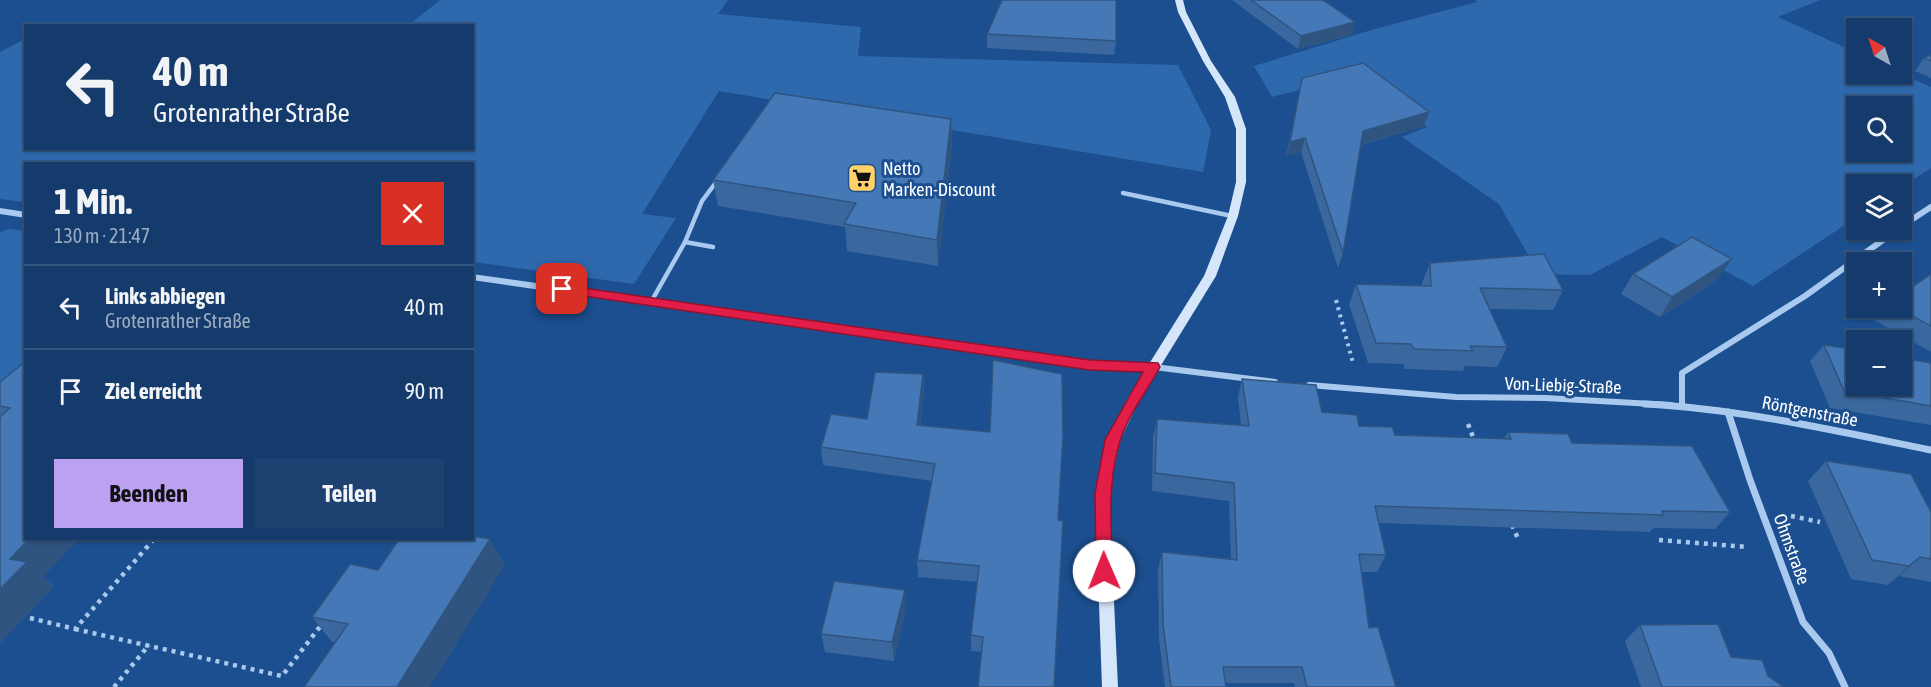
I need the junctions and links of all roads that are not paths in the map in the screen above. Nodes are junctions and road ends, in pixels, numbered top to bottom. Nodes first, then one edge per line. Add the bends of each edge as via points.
1 (1179, 0) edge
2 (723, 172) edge
3 (1123, 193) dead end
4 (1931, 207) edge
5 (0, 211) edge
6 (24, 215) edge
7 (1233, 216) junction
8 (1912, 219) edge
9 (1883, 240) edge
10 (685, 243) junction
11 (712, 247) dead end
12 (474, 276) edge
13 (651, 302) junction
14 (1153, 367) junction
15 (1285, 383) edge
16 (1305, 384) edge
17 (1682, 406) junction
18 (1728, 412) junction
19 (1931, 450) edge
20 (1110, 687) edge
21 (1845, 687) edge

1 - 7 main road via 1202,51 1230,97 1241,129 1241,182
2 - 10 lane via 702,201
3 - 7 lane
4 - 8 street
5 - 6 street
7 - 14 main road via 1210,276
9 - 17 street via 1805,296 1682,373
10 - 11 lane
10 - 13 lane
12 - 13 street
13 - 14 street via 1090,365
14 - 15 street
14 - 20 main road via 1113,440 1102,493
16 - 17 street, Von-Liebig-Straße via 1456,398 1545,398
17 - 18 street, Röntgenstraße
18 - 19 street, Röntgenstraße
18 - 21 street, Ohmstraße via 1803,622 1829,653

